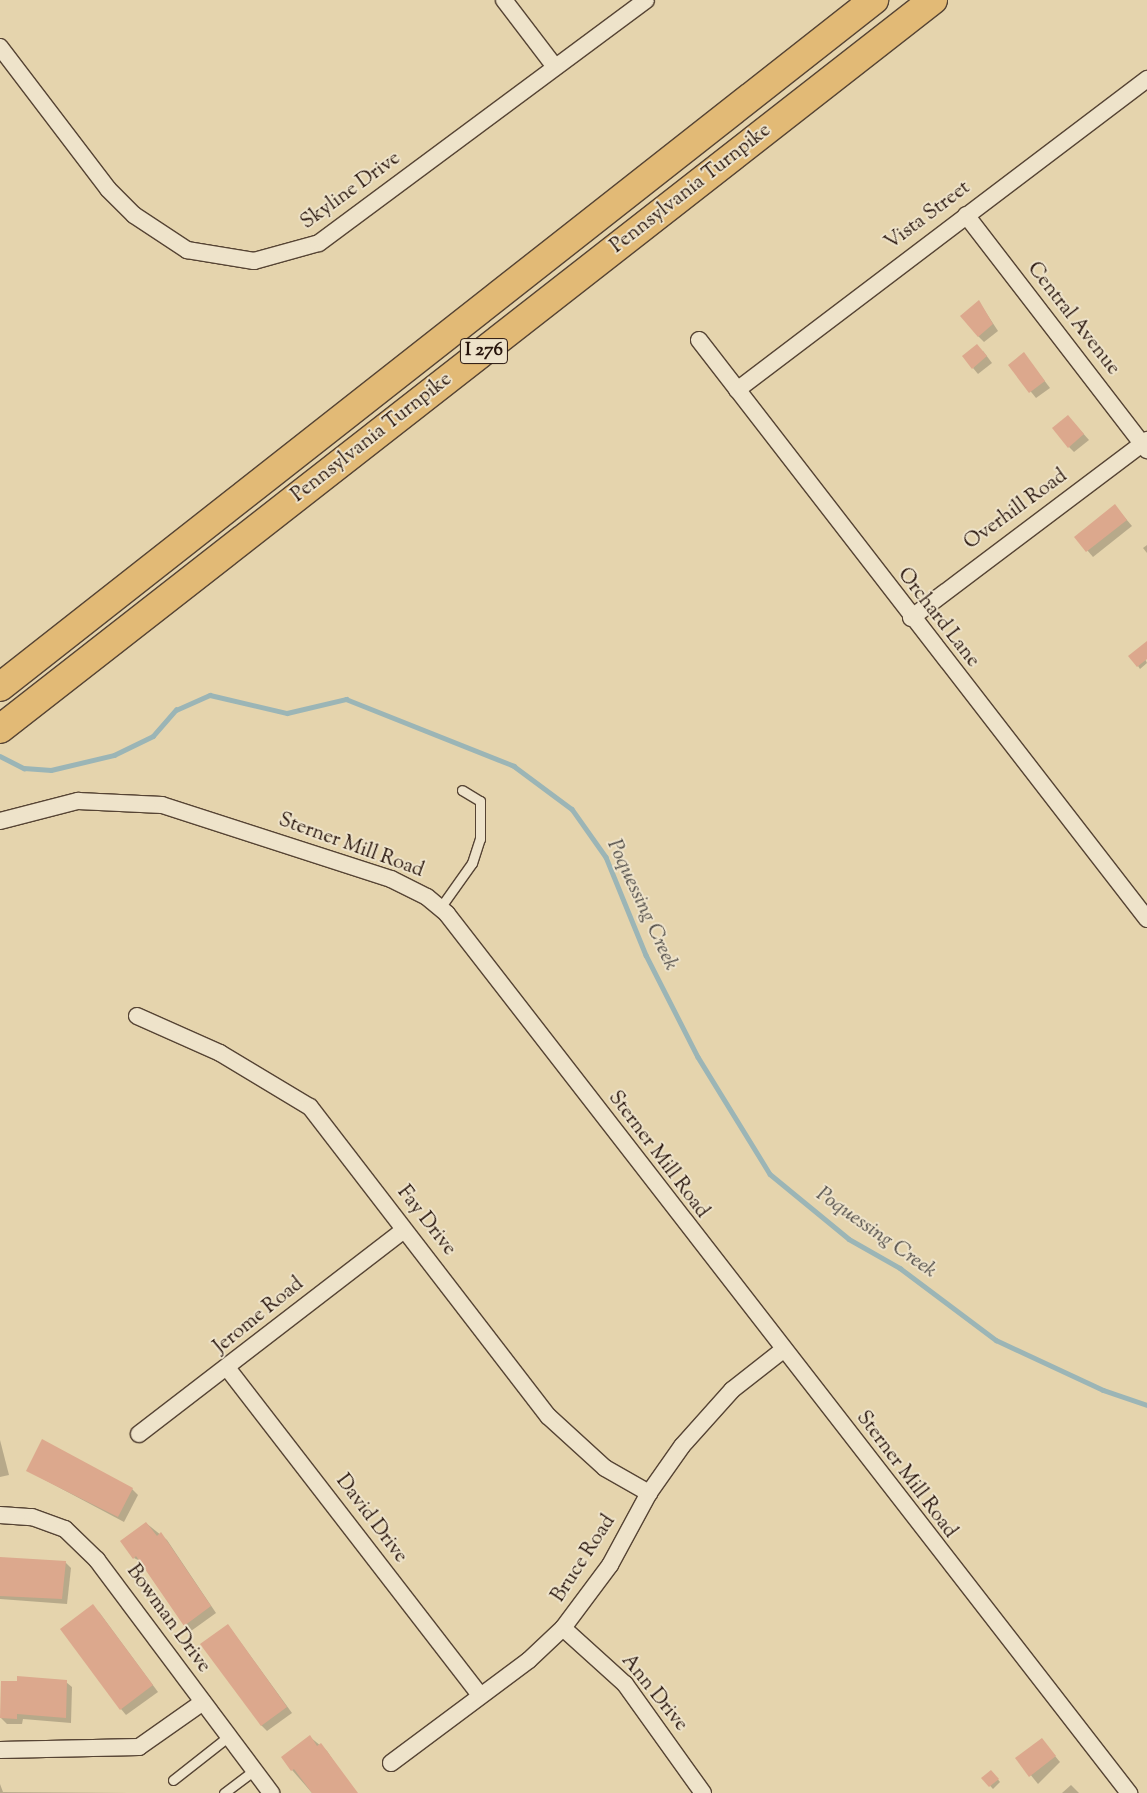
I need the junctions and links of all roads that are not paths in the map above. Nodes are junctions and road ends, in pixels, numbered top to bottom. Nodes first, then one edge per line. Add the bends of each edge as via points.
1 (504, 0) edge
2 (646, 0) edge
3 (874, 0) edge
4 (933, 0) edge
5 (0, 47) edge
6 (555, 67) junction
7 (1147, 79) edge
8 (966, 215) junction
9 (699, 340) dead end
10 (737, 390) junction
11 (1146, 445) edge
12 (911, 618) junction
13 (0, 687) edge
14 (0, 728) edge
15 (462, 790) dead end
16 (0, 821) edge
17 (440, 908) junction
18 (1147, 919) edge
19 (137, 1016) dead end
20 (404, 1230) junction
21 (783, 1350) junction
22 (228, 1369) junction
23 (139, 1434) dead end
24 (649, 1493) junction
25 (0, 1515) edge
26 (563, 1628) junction
27 (480, 1695) junction
28 (203, 1702) junction
29 (228, 1736) junction
30 (0, 1750) edge
31 (391, 1764) dead end
32 (254, 1770) junction
33 (173, 1780) dead end
34 (224, 1793) edge
35 (271, 1793) edge
36 (703, 1793) edge
37 (1129, 1793) edge

1 - 6 street
2 - 6 street, Skyline Drive
3 - 13 highway, Pennsylvania Turnpike / I 276
4 - 14 highway, Pennsylvania Turnpike / I 276
5 - 6 street, Skyline Drive via 108,189 134,215 179,247 231,260 276,258 319,243
7 - 8 street, Vista Street
8 - 10 street, Vista Street
8 - 11 street, Central Avenue
9 - 10 street, Orchard Lane
10 - 12 street, Orchard Lane
11 - 12 street, Overhill Road
12 - 18 street, Orchard Lane
15 - 17 lane via 480,801 480,839 468,872
16 - 17 street, Sterner Mill Road via 78,800 162,805 391,879
17 - 21 street, Sterner Mill Road
19 - 20 street, Fay Drive via 220,1054 310,1107
20 - 22 street, Jerome Road
20 - 24 street, Fay Drive via 548,1416 605,1468
21 - 24 street, Bruce Road via 722,1401
21 - 37 street, Sterner Mill Road
22 - 23 street, Jerome Road
22 - 27 street, David Drive
24 - 26 street, Bruce Road via 610,1565
25 - 28 street, Bowman Drive via 32,1517 65,1529 97,1560
26 - 27 street, Bruce Road
26 - 36 street, Ann Drive via 625,1684
27 - 31 street, Bruce Road
28 - 29 street, Bowman Drive
28 - 30 street via 139,1747
29 - 32 street, Bowman Drive
29 - 33 lane
32 - 34 lane
32 - 35 street, Bowman Drive

